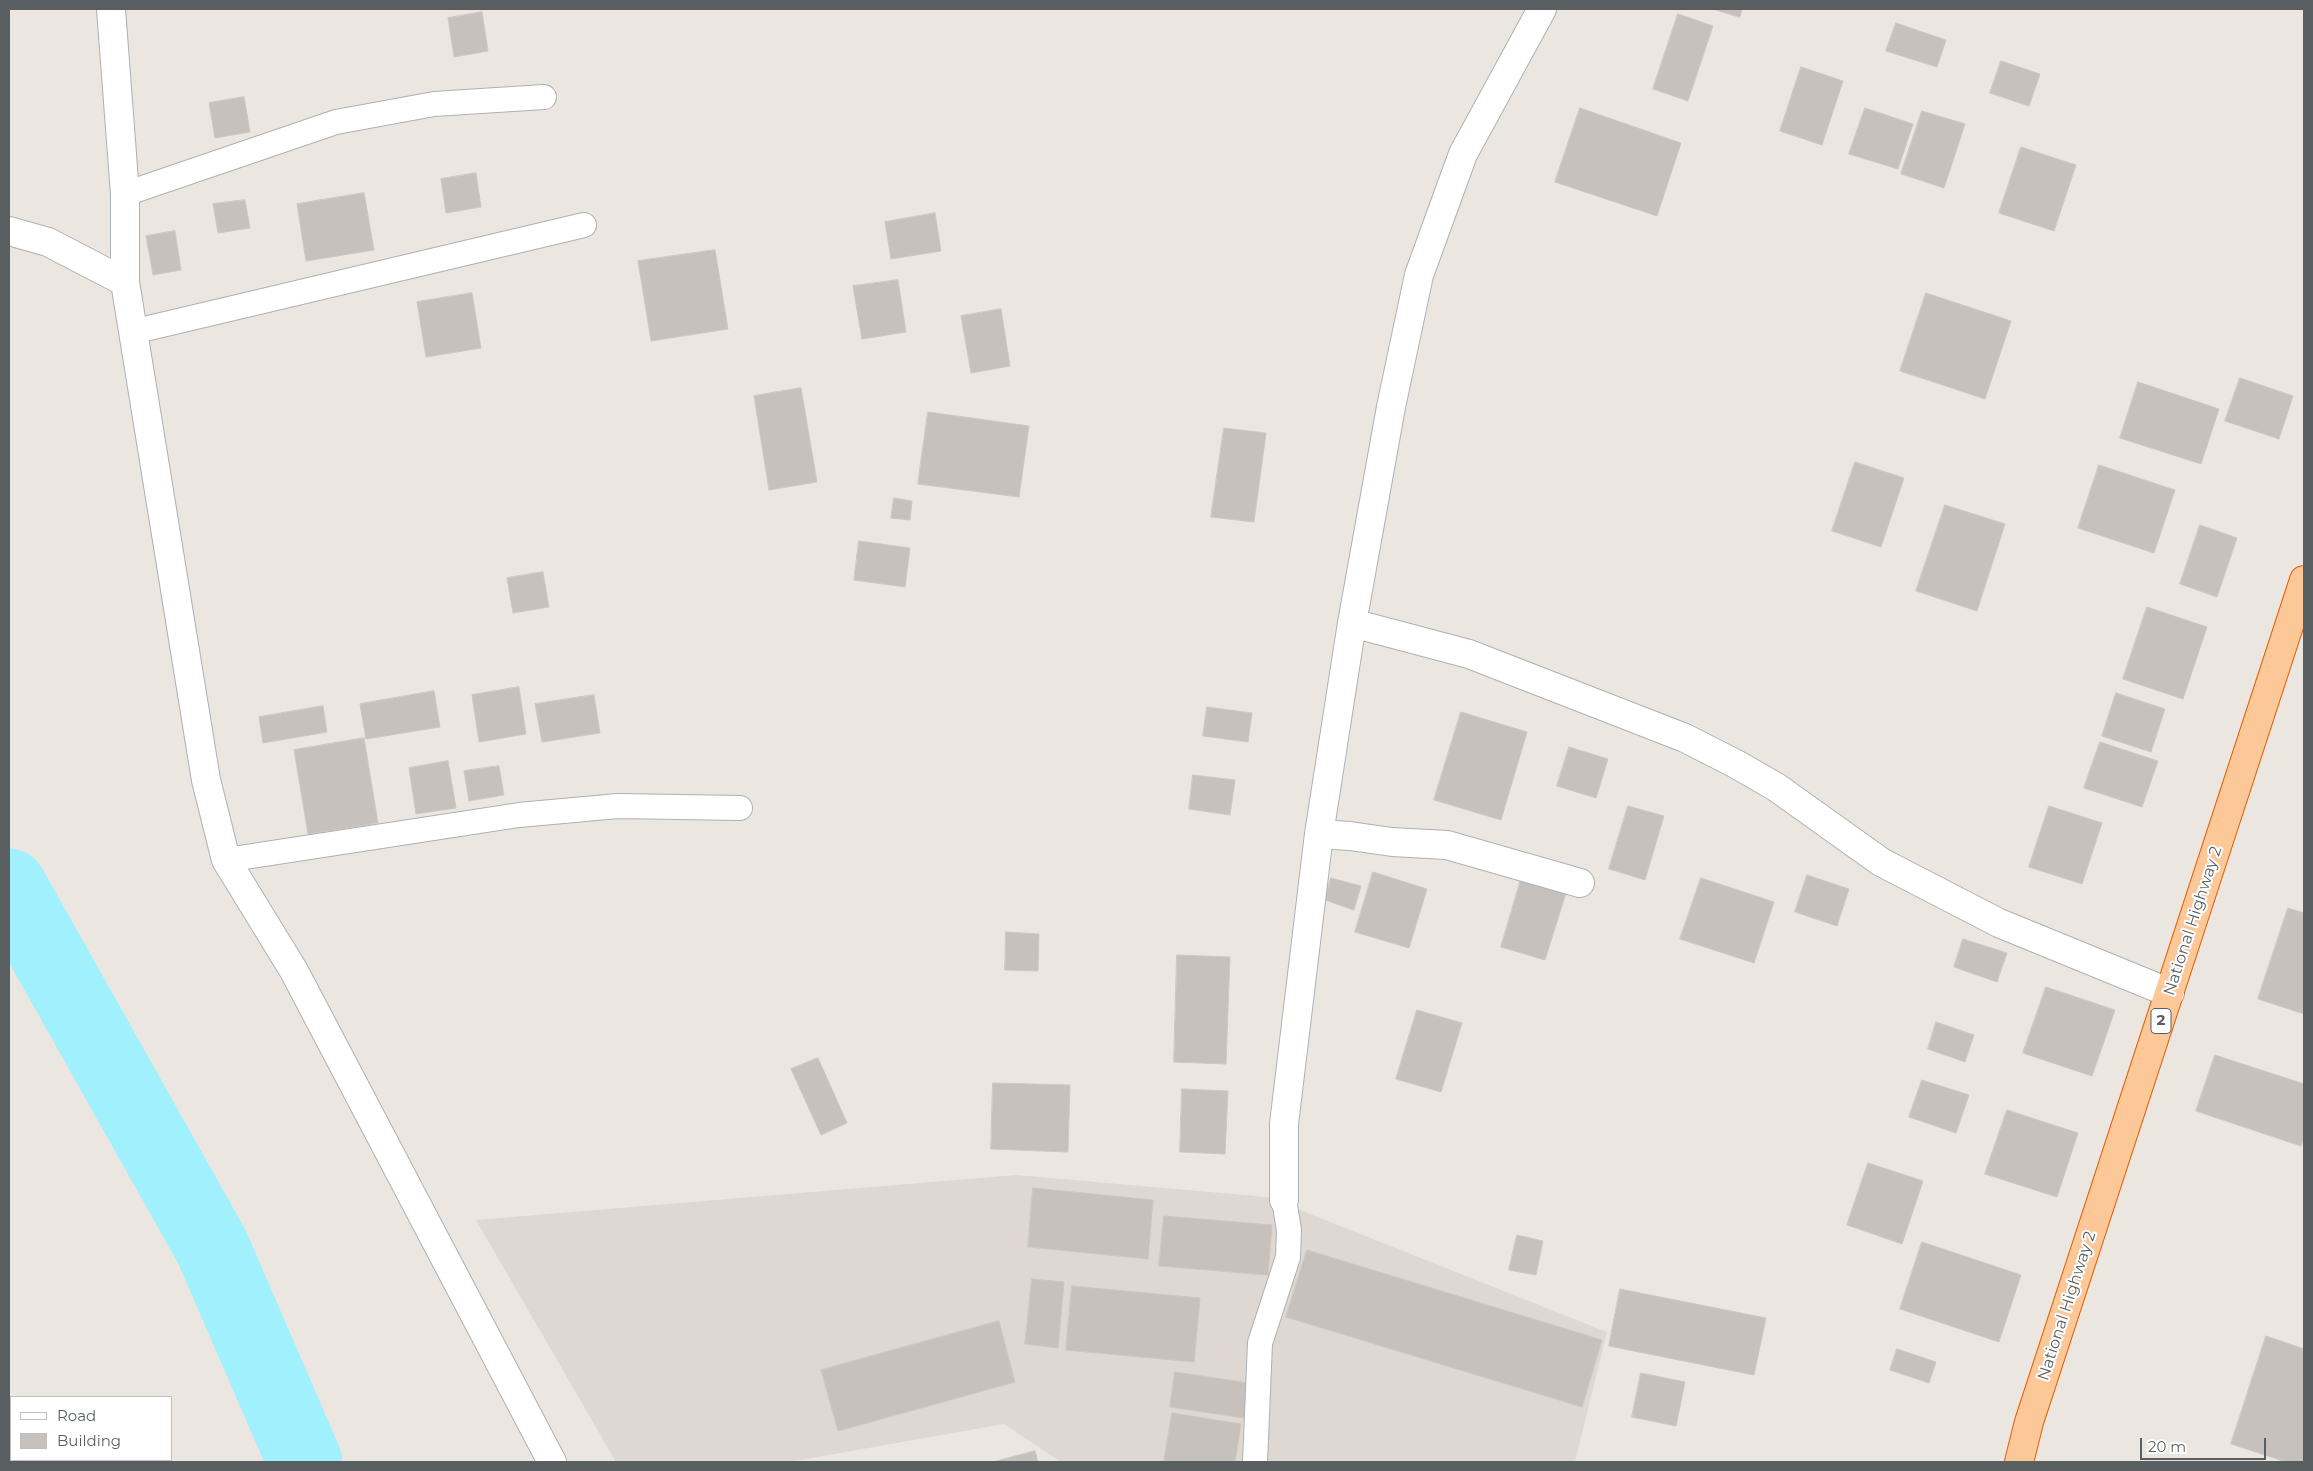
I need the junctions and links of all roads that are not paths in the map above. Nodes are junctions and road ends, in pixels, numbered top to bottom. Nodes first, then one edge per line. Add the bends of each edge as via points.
1 (111, 9) edge
2 (1542, 9) edge
3 (544, 97) dead end
4 (124, 194) junction
5 (584, 225) dead end
6 (9, 230) edge
7 (125, 282) junction
8 (132, 332) junction
9 (2304, 580) edge
10 (1352, 623) junction
11 (740, 808) dead end
12 (1319, 834) junction
13 (226, 860) junction
14 (1580, 883) dead end
15 (2170, 993) junction
16 (1284, 1200) joint
17 (552, 1462) edge
18 (1255, 1462) edge
19 (2019, 1462) edge

1 - 4 street
2 - 10 street via 1463,154 1419,275 1391,407
3 - 4 lane via 434,104 336,122
4 - 7 street
5 - 8 lane
6 - 7 street via 48,242
7 - 8 street
8 - 13 street via 206,780
9 - 15 highway, National Highway 2 / 2
10 - 12 street
10 - 15 street via 1469,654 1685,738 1776,787 1881,862 1999,924
11 - 13 lane via 618,806 519,815
12 - 14 street via 1447,845
12 - 16 street via 1284,1124
13 - 17 street via 294,971
15 - 19 highway, National Highway 2 / 2 via 2029,1422
16 - 18 lane via 1289,1230 1288,1257 1260,1343

